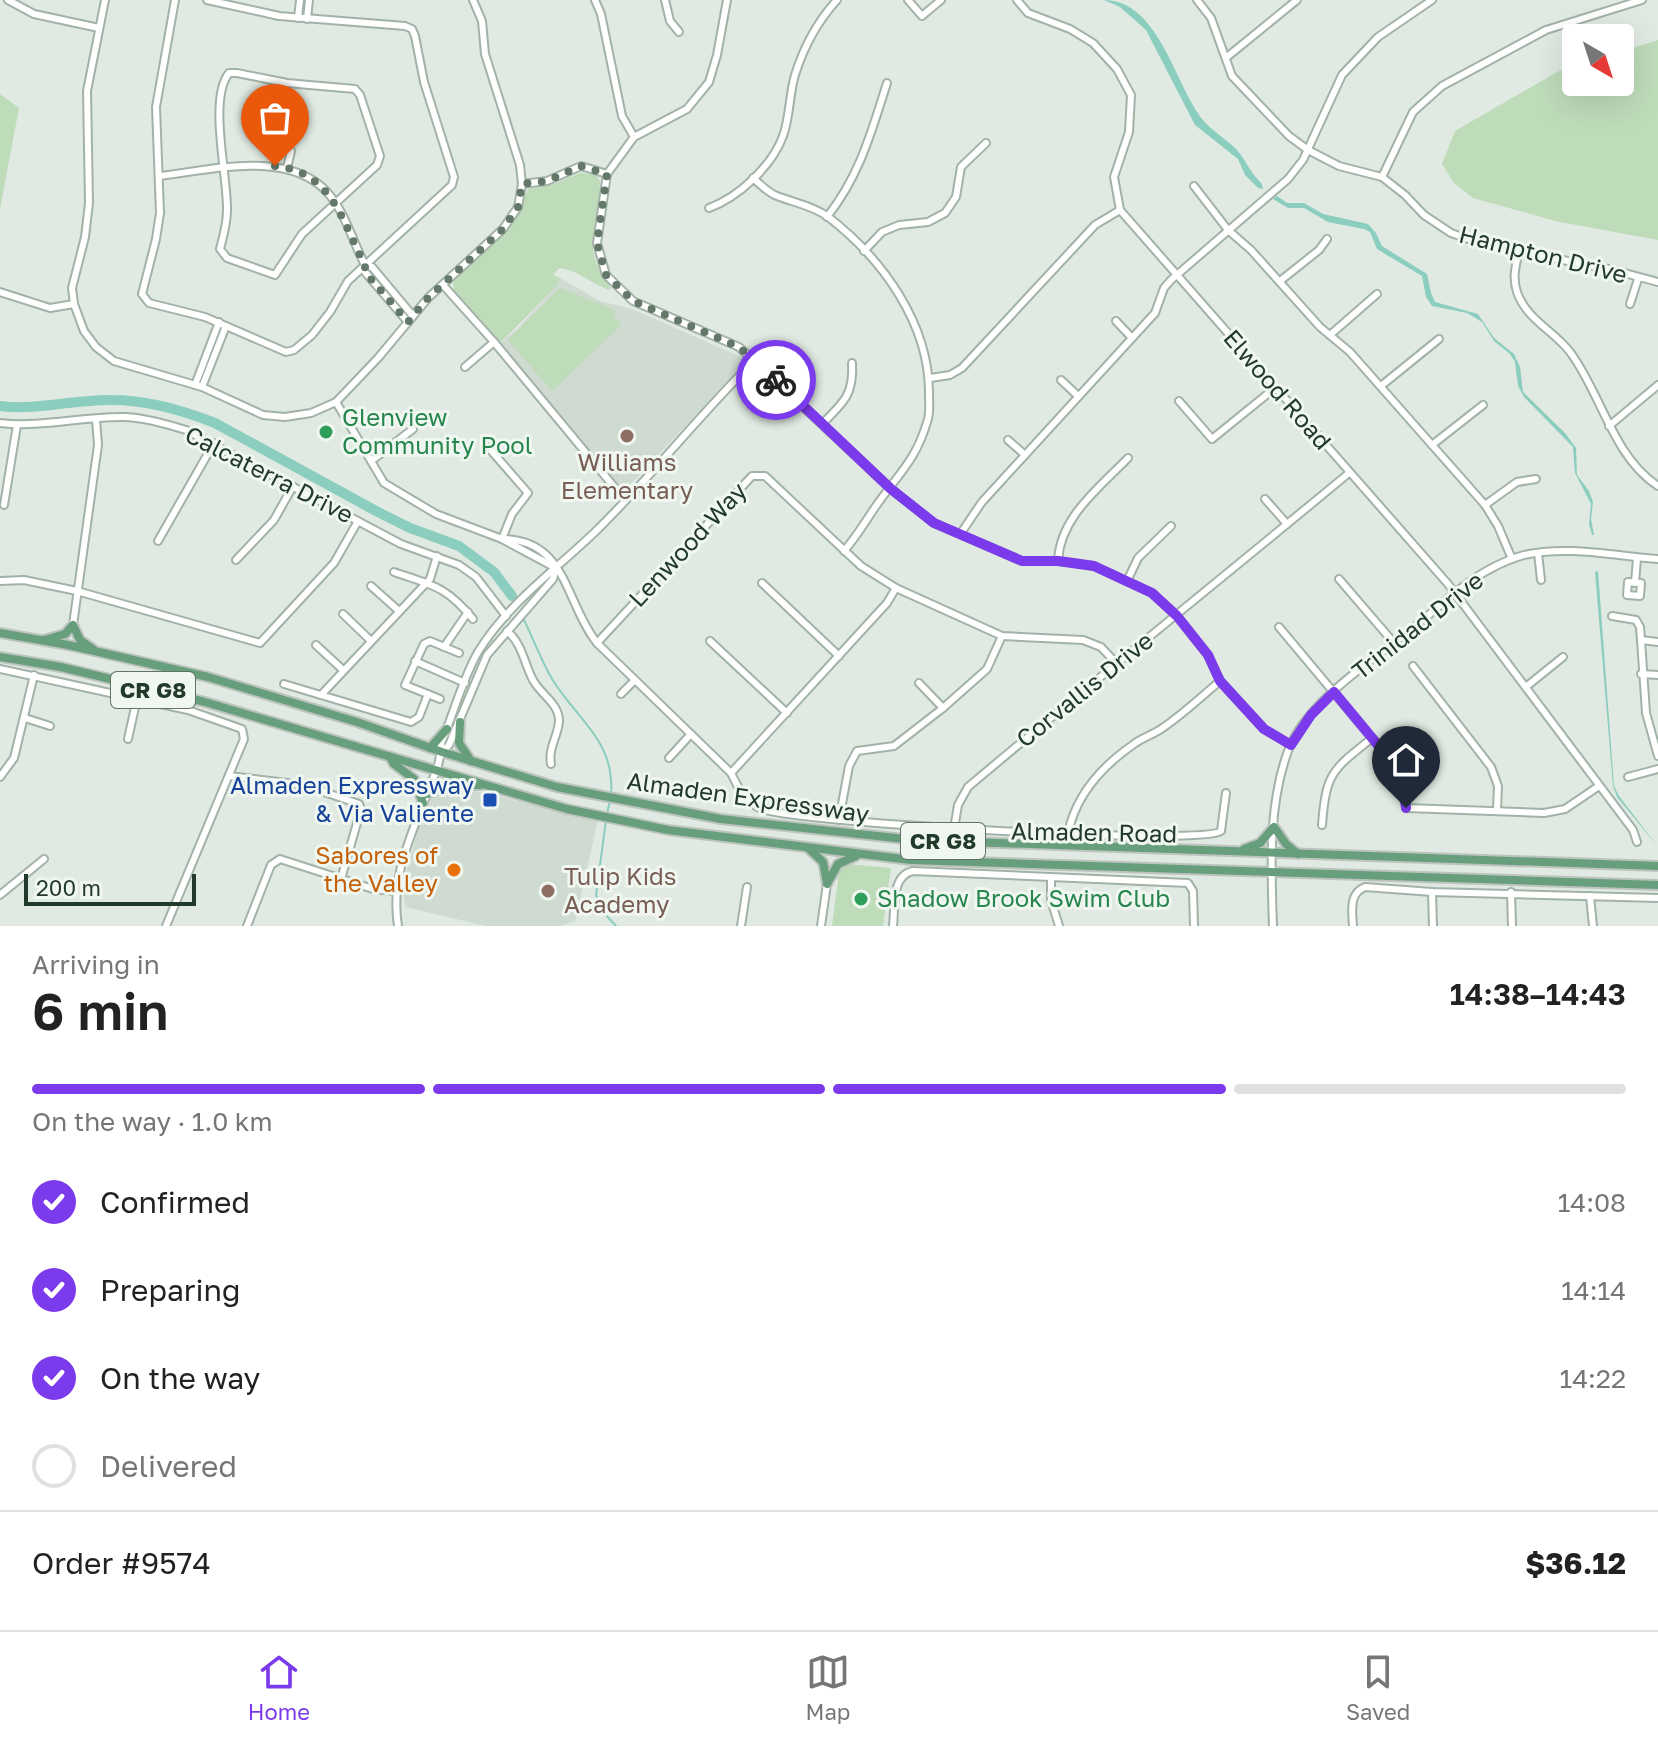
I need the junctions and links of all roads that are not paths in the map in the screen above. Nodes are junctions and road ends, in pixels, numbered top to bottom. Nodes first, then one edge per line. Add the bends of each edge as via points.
1 (8, 0) edge
2 (105, 0) edge
3 (175, 0) edge
4 (207, 0) edge
5 (300, 0) edge
6 (309, 0) edge
7 (473, 0) edge
8 (595, 0) edge
9 (665, 0) edge
10 (727, 0) edge
11 (837, 0) edge
12 (908, 0) edge
13 (941, 0) edge
14 (1017, 0) edge
15 (1197, 0) edge
16 (1297, 0) edge
17 (1432, 0) edge
18 (1642, 0) edge
19 (298, 18) junction
20 (307, 19) junction
21 (99, 28) junction
22 (679, 32) dead end
23 (1227, 57) junction
24 (887, 83) dead end
25 (634, 137) junction
26 (986, 143) dead end
27 (1308, 150) junction
28 (291, 151) dead end
29 (287, 168) junction
30 (224, 169) junction
31 (607, 174) junction
32 (160, 176) junction
33 (1382, 177) junction
34 (753, 178) junction
35 (522, 184) junction
36 (1194, 186) dead end
37 (335, 203) junction
38 (709, 208) dead end
39 (1120, 210) junction
40 (827, 217) junction
41 (1228, 230) junction
42 (1327, 239) dead end
43 (1519, 250) junction
44 (864, 251) junction
45 (365, 265) junction
46 (1177, 274) junction
47 (1638, 279) junction
48 (1280, 281) junction
49 (1658, 282) edge
50 (443, 285) junction
51 (0, 292) edge
52 (1377, 294) dead end
53 (74, 304) junction
54 (1630, 304) dead end
55 (410, 319) junction
56 (1116, 321) dead end
57 (222, 324) junction
58 (1330, 335) junction
59 (1132, 338) junction
60 (1439, 339) dead end
61 (494, 342) junction
62 (755, 360) junction
63 (852, 363) dead end
64 (465, 367) dead end
65 (930, 378) junction
66 (1061, 380) dead end
67 (1658, 385) edge
68 (199, 386) junction
69 (1381, 386) junction
70 (1275, 388) junction
71 (1078, 396) junction
72 (1179, 401) dead end
73 (336, 402) junction
74 (1483, 405) dead end
75 (96, 420) junction
76 (0, 423) edge
77 (823, 423) junction
78 (17, 425) junction
79 (1609, 426) junction
80 (413, 429) dead end
81 (1008, 440) dead end
82 (214, 443) junction
83 (1432, 445) junction
84 (488, 447) dead end
85 (1025, 455) junction
86 (1128, 458) dead end
87 (371, 461) junction
88 (1349, 473) junction
89 (1536, 479) dead end
90 (293, 486) junction
91 (1658, 486) edge
92 (891, 489) junction
93 (1265, 499) dead end
94 (625, 500) junction
95 (4, 505) dead end
96 (1485, 505) junction
97 (358, 521) junction
98 (1287, 524) junction
99 (1171, 526) dead end
100 (961, 533) junction
101 (502, 539) junction
102 (158, 541) dead end
103 (844, 551) junction
104 (1538, 553) junction
105 (437, 556) junction
106 (1637, 558) junction
107 (1512, 559) junction
108 (1658, 559) edge
109 (236, 560) dead end
110 (1058, 561) junction
111 (556, 568) junction
112 (394, 572) dead end
113 (1128, 579) junction
114 (1339, 579) dead end
115 (1541, 580) dead end
116 (0, 581) edge
117 (426, 583) junction
118 (762, 583) dead end
119 (1635, 583) dead end
120 (371, 586) dead end
121 (896, 588) junction
122 (77, 591) junction
123 (1455, 594) junction
124 (399, 611) junction
125 (343, 614) dead end
126 (521, 614) junction
127 (506, 616) junction
128 (1177, 616) junction
129 (1612, 616) dead end
130 (73, 625) junction
131 (1279, 627) dead end
132 (507, 631) junction
133 (0, 633) edge
134 (1002, 636) junction
135 (43, 640) junction
136 (1641, 640) junction
137 (371, 641) junction
138 (710, 641) dead end
139 (1658, 642) edge
140 (597, 643) junction
141 (1394, 643) junction
142 (316, 645) dead end
143 (444, 647) junction
144 (97, 651) junction
145 (459, 653) dead end
146 (839, 656) junction
147 (0, 657) edge
148 (1563, 657) dead end
149 (415, 661) junction
150 (484, 661) junction
151 (1116, 663) junction
152 (1413, 666) dead end
153 (0, 669) edge
154 (343, 670) junction
155 (1641, 674) junction
156 (34, 675) junction
157 (1658, 675) edge
158 (634, 681) junction
159 (1220, 681) junction
160 (465, 683) junction
161 (919, 683) dead end
162 (284, 684) dead end
163 (1527, 686) junction
164 (1334, 692) junction
165 (428, 694) junction
166 (621, 694) dead end
167 (321, 695) junction
168 (137, 698) junction
169 (440, 699) dead end
170 (943, 708) junction
171 (787, 713) junction
172 (25, 718) junction
173 (460, 722) junction
174 (50, 726) dead end
175 (447, 729) junction
176 (691, 734) junction
177 (128, 739) dead end
178 (1371, 739) junction
179 (1656, 744) edge
180 (1291, 745) junction
181 (430, 748) junction
182 (442, 752) junction
183 (1658, 756) edge
184 (390, 757) junction
185 (669, 758) dead end
186 (472, 761) junction
187 (551, 764) dead end
188 (1658, 769) edge
189 (436, 770) junction
190 (731, 773) junction
191 (229, 776) junction
192 (0, 777) edge
193 (1628, 777) dead end
194 (484, 785) junction
195 (1599, 786) junction
196 (1226, 793) dead end
197 (427, 794) junction
198 (423, 803) junction
199 (1497, 810) junction
200 (839, 820) junction
201 (1322, 825) dead end
202 (1274, 827) junction
203 (954, 829) junction
204 (1068, 833) junction
205 (1637, 842) dead end
206 (807, 848) junction
207 (1235, 852) junction
208 (1273, 853) junction
209 (861, 854) junction
210 (1298, 854) junction
211 (44, 859) dead end
212 (1658, 866) edge
213 (1273, 872) junction
214 (1051, 877) junction
215 (341, 879) junction
216 (827, 884) junction
217 (1658, 885) edge
218 (747, 887) dead end
219 (396, 891) junction
220 (1432, 892) junction
221 (1511, 892) junction
222 (0, 895) edge
223 (1590, 896) junction
224 (1658, 898) edge
225 (166, 926) edge
226 (247, 926) edge
227 (398, 926) edge
228 (741, 926) edge
229 (821, 926) edge
230 (893, 926) edge
231 (1059, 926) edge
232 (1194, 926) edge
233 (1273, 926) edge
234 (1353, 926) edge
235 (1433, 926) edge
236 (1512, 926) edge
237 (1593, 926) edge

1 - 21 street via 34,14
2 - 21 street
3 - 32 street via 157,94
4 - 19 street
5 - 19 street
6 - 20 street
7 - 35 street
8 - 25 street via 622,116
9 - 22 street
10 - 25 street via 709,82 687,109
11 - 34 street via 807,41 783,137
12 - 13 street via 922,16
14 - 39 street via 1028,13 1093,43 1117,69 1131,95 1129,132 1114,177
15 - 23 street, Hampton Drive via 1211,18
16 - 23 street
17 - 27 street via 1378,37 1342,75
18 - 33 street via 1546,30 1442,86 1413,112
19 - 20 street
20 - 45 street via 412,29 454,177 452,185
21 - 53 street via 87,91 89,203 72,288
23 - 27 street, Hampton Drive via 1232,76
24 - 40 street via 861,162
25 - 31 street
26 - 44 street via 961,167 956,197 945,213 882,232
27 - 33 street, Hampton Drive via 1339,166
27 - 41 street via 1288,179
28 - 29 street
29 - 30 street
29 - 37 street via 317,183
30 - 32 street
30 - 37 street via 227,213 221,253 270,275
30 - 37 street via 220,105 229,73 352,87 360,95 380,161
31 - 35 street via 581,166 547,181
31 - 62 street via 597,243 606,275 633,301 739,347
32 - 57 street via 156,239 142,294 149,303
33 - 43 street, Hampton Drive via 1451,233
34 - 38 street
34 - 40 street via 774,196 805,203
35 - 50 street via 518,207 503,229
36 - 41 street
37 - 45 street
39 - 46 street, Elwood Road
39 - 65 street via 1095,225 962,368
40 - 44 street
41 - 46 street
41 - 48 street
42 - 48 street
43 - 47 street, Hampton Drive
43 - 79 street via 1513,274 1525,309 1568,349
44 - 65 street via 893,283 913,318
45 - 55 street via 365,272
45 - 57 street via 312,335 290,352
46 - 59 street via 1164,288 1155,313
46 - 70 street, Elwood Road
47 - 49 street, Hampton Drive
47 - 54 street
48 - 58 street
50 - 55 street
50 - 61 street
51 - 53 street via 50,308
52 - 58 street
53 - 68 street via 84,331 107,356
55 - 73 street
56 - 59 street
57 - 68 street
58 - 69 street
59 - 71 street
60 - 69 street
61 - 64 street
61 - 94 street
62 - 77 street
62 - 94 street
63 - 77 street via 846,399
65 - 92 street via 929,415 915,457
66 - 71 street
67 - 79 street
68 - 73 street via 263,415 311,413
69 - 83 street
70 - 72 street via 1212,439
70 - 88 street, Elwood Road
71 - 85 street
73 - 87 street
74 - 83 street
75 - 78 street, Calcaterra Drive
75 - 82 street, Calcaterra Drive via 157,422
75 - 122 street via 98,445
76 - 78 street, Calcaterra Drive
77 - 92 street
78 - 95 street
79 - 91 street
80 - 87 street
81 - 85 street
82 - 90 street, Calcaterra Drive
82 - 102 street
83 - 96 street
84 - 101 street via 528,493
85 - 100 street
86 - 110 street via 1068,522 1058,543
87 - 101 street via 384,483 413,502
88 - 98 street, Corvallis Drive
88 - 123 street, Elwood Road
89 - 96 street via 1517,482
90 - 97 street, Calcaterra Drive
90 - 109 street via 274,520
92 - 100 street via 934,523
92 - 103 street
93 - 98 street
94 - 111 street
96 - 107 street
97 - 105 street, Calcaterra Drive
97 - 122 street via 334,563 260,643
98 - 128 street, Corvallis Drive
99 - 113 street via 1138,558
100 - 110 street via 1022,561
101 - 111 street via 540,549
103 - 121 street, Lenwood Way
103 - 140 street, Lenwood Way via 765,476 752,476
104 - 106 street, Trinidad Drive
104 - 107 street, Trinidad Drive
104 - 115 street
105 - 117 street
105 - 127 street, Calcaterra Drive via 476,577
106 - 108 street, Trinidad Drive
106 - 119 street
107 - 123 street, Trinidad Drive
110 - 113 street via 1094,566
111 - 126 street via 553,579
111 - 127 street
111 - 140 street
112 - 117 street
113 - 128 street
114 - 141 street
116 - 122 street via 24,580
117 - 124 street
117 - 143 street via 456,599 470,616
118 - 146 street
120 - 124 street
121 - 134 street, Lenwood Way
121 - 146 street
122 - 130 street
123 - 141 street, Trinidad Drive
123 - 163 street, Elwood Road
124 - 137 street
125 - 137 street
126 - 127 street
126 - 132 street
127 - 150 street
127 - 160 street via 477,654
128 - 151 street, Corvallis Drive
128 - 159 street via 1208,655
129 - 136 street via 1636,620
130 - 135 main road via 65,634
130 - 144 main road via 80,640
131 - 164 street
132 - 150 street
132 - 187 street via 559,721
133 - 135 main road, Almaden Expressway / CR G8
134 - 151 street, Lenwood Way via 1083,640 1101,647
134 - 170 street via 987,669
135 - 144 main road, Almaden Expressway / CR G8
136 - 139 street
136 - 155 street
137 - 154 street
138 - 171 street
140 - 158 street
141 - 164 street, Trinidad Drive
142 - 154 street
143 - 145 street
143 - 149 street via 430,641
144 - 181 main road, Almaden Expressway / CR G8 via 208,677
146 - 171 street
147 - 184 main road, Almaden Expressway / CR G8 via 205,702
148 - 163 street
149 - 160 street
149 - 165 street via 405,685
150 - 173 street
151 - 203 street, Corvallis Drive via 968,787
152 - 199 street via 1491,767 1498,786
153 - 156 street
154 - 167 street
155 - 157 street
155 - 179 street
156 - 168 street
156 - 172 street
158 - 166 street
158 - 176 street
159 - 180 street via 1264,729
159 - 204 street via 1104,768 1073,813
160 - 175 street
161 - 170 street
162 - 167 street
163 - 195 street, Elwood Road
164 - 178 street
164 - 180 street, Trinidad Drive
165 - 167 street via 419,717 411,722
165 - 169 street
168 - 177 street
168 - 191 street via 242,729 244,739
170 - 200 street via 894,746 857,751
171 - 190 street
172 - 174 street
172 - 192 street via 14,758
173 - 182 street
173 - 186 main road via 459,743
175 - 181 main road
175 - 182 street
176 - 185 street
176 - 190 street
178 - 199 street via 1397,768 1406,808
178 - 201 street via 1329,778
179 - 183 street
180 - 202 street, Trinidad Drive via 1279,782
181 - 182 main road, Almaden Expressway / CR G8
182 - 186 main road, Almaden Expressway / CR G8
182 - 189 street
184 - 189 main road, Almaden Expressway / CR G8
184 - 198 main road via 414,779
186 - 207 main road, Almaden Expressway / CR G8 via 557,787 721,819 914,840
188 - 193 street
189 - 194 main road, Almaden Expressway / CR G8
189 - 197 street
190 - 200 street, Almaden Road via 755,805
191 - 215 street via 304,785 359,804
191 - 225 street
194 - 197 main road via 450,785
194 - 206 main road, Almaden Expressway / CR G8 via 668,830
195 - 199 street via 1565,809
195 - 205 street, Elwood Road
196 - 204 street, Almaden Road via 1217,835
197 - 198 street
198 - 219 street
200 - 203 street, Almaden Road
202 - 207 main road via 1258,845
202 - 208 street, Trinidad Drive
202 - 210 main road
203 - 204 street, Almaden Road
206 - 209 main road, Almaden Expressway / CR G8
206 - 216 main road via 823,862
207 - 208 main road, Almaden Expressway / CR G8
208 - 210 main road, Almaden Expressway / CR G8
208 - 213 street, Trinidad Drive
209 - 213 main road, Almaden Expressway / CR G8
209 - 216 main road via 835,867
210 - 212 main road, Almaden Expressway / CR G8
211 - 222 street
213 - 217 main road, Almaden Expressway / CR G8
213 - 233 street, Trinidad Drive
214 - 230 street, Almaden Road via 902,874
214 - 231 street
214 - 232 street, Almaden Road via 1190,885
215 - 219 street
215 - 226 street via 277,860
216 - 229 street
218 - 228 street
219 - 227 street
220 - 221 street
220 - 234 street via 1358,890
220 - 235 street
221 - 223 street
221 - 236 street
223 - 224 street
223 - 237 street

